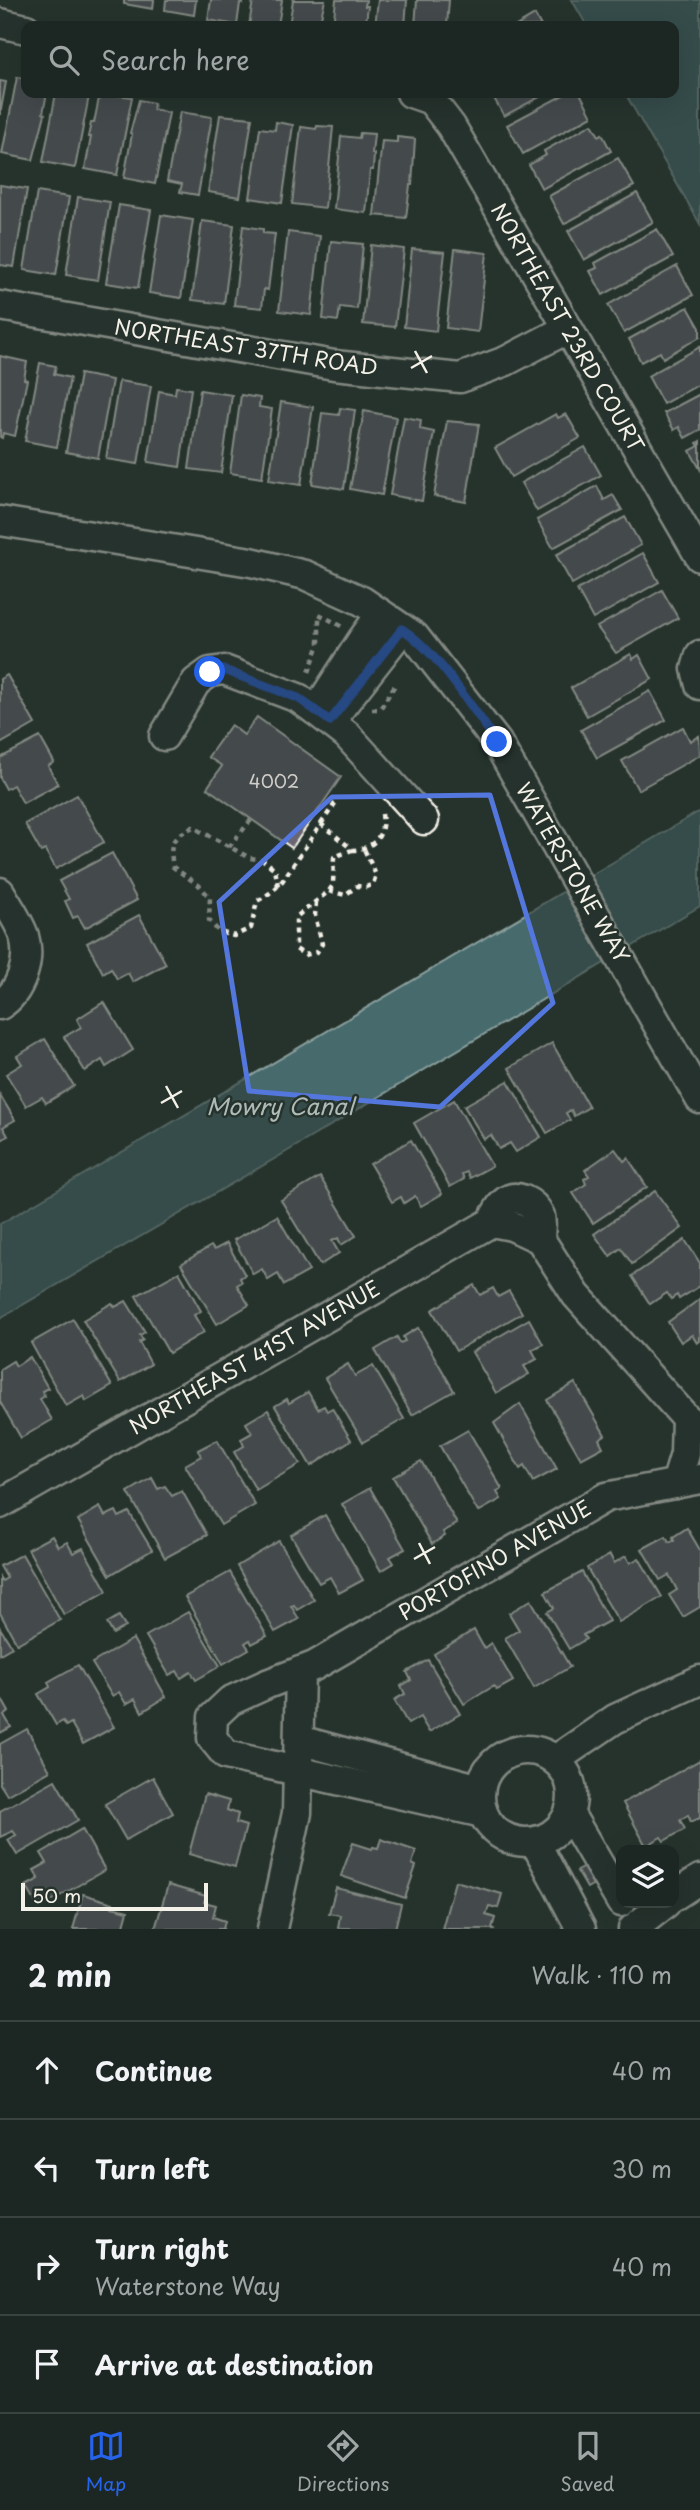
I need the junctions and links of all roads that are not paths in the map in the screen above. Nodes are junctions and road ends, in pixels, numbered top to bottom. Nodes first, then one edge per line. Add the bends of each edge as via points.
1 (0, 23) edge
2 (21, 28) edge
3 (423, 98) edge
4 (0, 306) edge
5 (567, 330) junction
6 (0, 520) edge
7 (700, 557) edge
8 (392, 622) junction
9 (700, 656) edge
10 (700, 685) edge
11 (323, 716) junction
12 (164, 736) dead end
13 (424, 820) dead end
14 (0, 892) edge
15 (9, 996) edge
16 (700, 1099) edge
17 (693, 1423) edge
18 (688, 1481) edge
19 (0, 1504) edge
20 (300, 1671) junction
21 (700, 1680) edge
22 (299, 1740) junction
23 (555, 1760) junction
24 (298, 1772) junction
25 (481, 1801) junction
26 (569, 1813) junction
27 (536, 1842) junction
28 (700, 1879) edge
29 (679, 1893) edge
30 (650, 1908) edge
31 (628, 1915) edge
32 (272, 1929) edge
33 (581, 1929) edge

1 - 2 street
3 - 5 street, NORTHEAST 23RD COURT via 451,126
4 - 5 street, NORTHEAST 37TH ROAD via 334,365 460,378
5 - 7 street, NORTHEAST 23RD COURT
6 - 8 street, WATERSTONE WAY via 305,575 362,601
8 - 11 street via 362,640
8 - 16 street, WATERSTONE WAY via 415,637 497,742
9 - 10 street via 696,669
11 - 12 street via 298,698 224,670 210,672 196,682
11 - 13 street via 347,735
14 - 15 street via 24,937 25,965
17 - 18 street via 685,1454
17 - 19 street, NORTHEAST 41ST AVENUE via 576,1295 540,1239 502,1224
18 - 20 street, PORTOFINO AVENUE via 606,1497
20 - 22 street
20 - 24 street, PORTOFINO AVENUE via 230,1701 213,1717 212,1738 226,1755
21 - 23 street via 615,1719
22 - 24 street
22 - 25 street
23 - 25 street via 529,1750 503,1756 484,1775
23 - 26 street via 570,1784
24 - 25 street, PORTOFINO AVENUE
24 - 32 street via 297,1813
25 - 27 street via 489,1825 498,1834 522,1843
26 - 27 street via 562,1826
26 - 31 street
27 - 33 street
28 - 29 street
30 - 31 street

